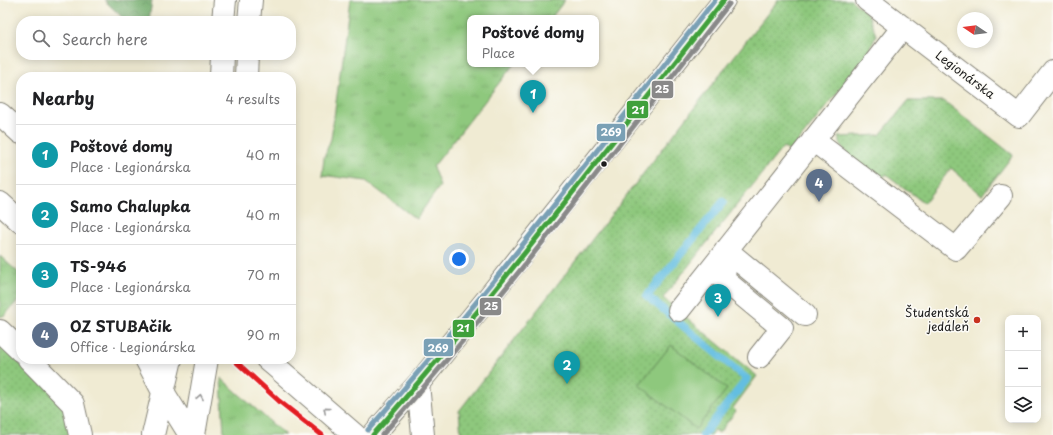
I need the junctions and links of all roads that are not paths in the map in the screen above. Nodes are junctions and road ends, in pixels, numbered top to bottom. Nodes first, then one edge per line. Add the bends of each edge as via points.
1 (225, 0) edge
2 (251, 0) edge
3 (724, 0) edge
4 (867, 0) edge
5 (223, 16) edge
6 (249, 16) edge
7 (903, 27) junction
8 (222, 60) edge
9 (247, 60) edge
10 (221, 72) edge
11 (246, 72) edge
12 (1053, 72) edge
13 (0, 114) edge
14 (16, 128) edge
15 (813, 140) junction
16 (1001, 196) dead end
17 (0, 203) edge
18 (16, 217) edge
19 (726, 250) junction
20 (679, 310) dead end
21 (805, 315) dead end
22 (0, 332) edge
23 (16, 346) edge
24 (759, 356) dead end
25 (34, 364) edge
26 (149, 364) edge
27 (170, 364) edge
28 (206, 364) edge
29 (273, 364) edge
30 (418, 384) junction
31 (162, 390) junction
32 (80, 435) edge
33 (153, 435) edge
34 (190, 435) edge
35 (194, 435) edge
36 (355, 435) edge
37 (373, 435) edge
38 (423, 435) edge

1 - 5 street
2 - 6 street
3 - 30 street
4 - 7 street, Legionárska
7 - 12 street, Legionárska via 1019,116
7 - 15 street
8 - 10 street
9 - 11 street
13 - 14 street
15 - 16 street via 956,249
15 - 19 street
17 - 18 street
19 - 20 street
19 - 21 street
19 - 24 street via 724,280 782,328
22 - 23 street
25 - 32 street via 73,404
26 - 31 street
27 - 31 street
35 -> 28 street
36 -> 29 street
30 - 37 street
30 - 38 street
31 - 33 street
31 - 34 street

